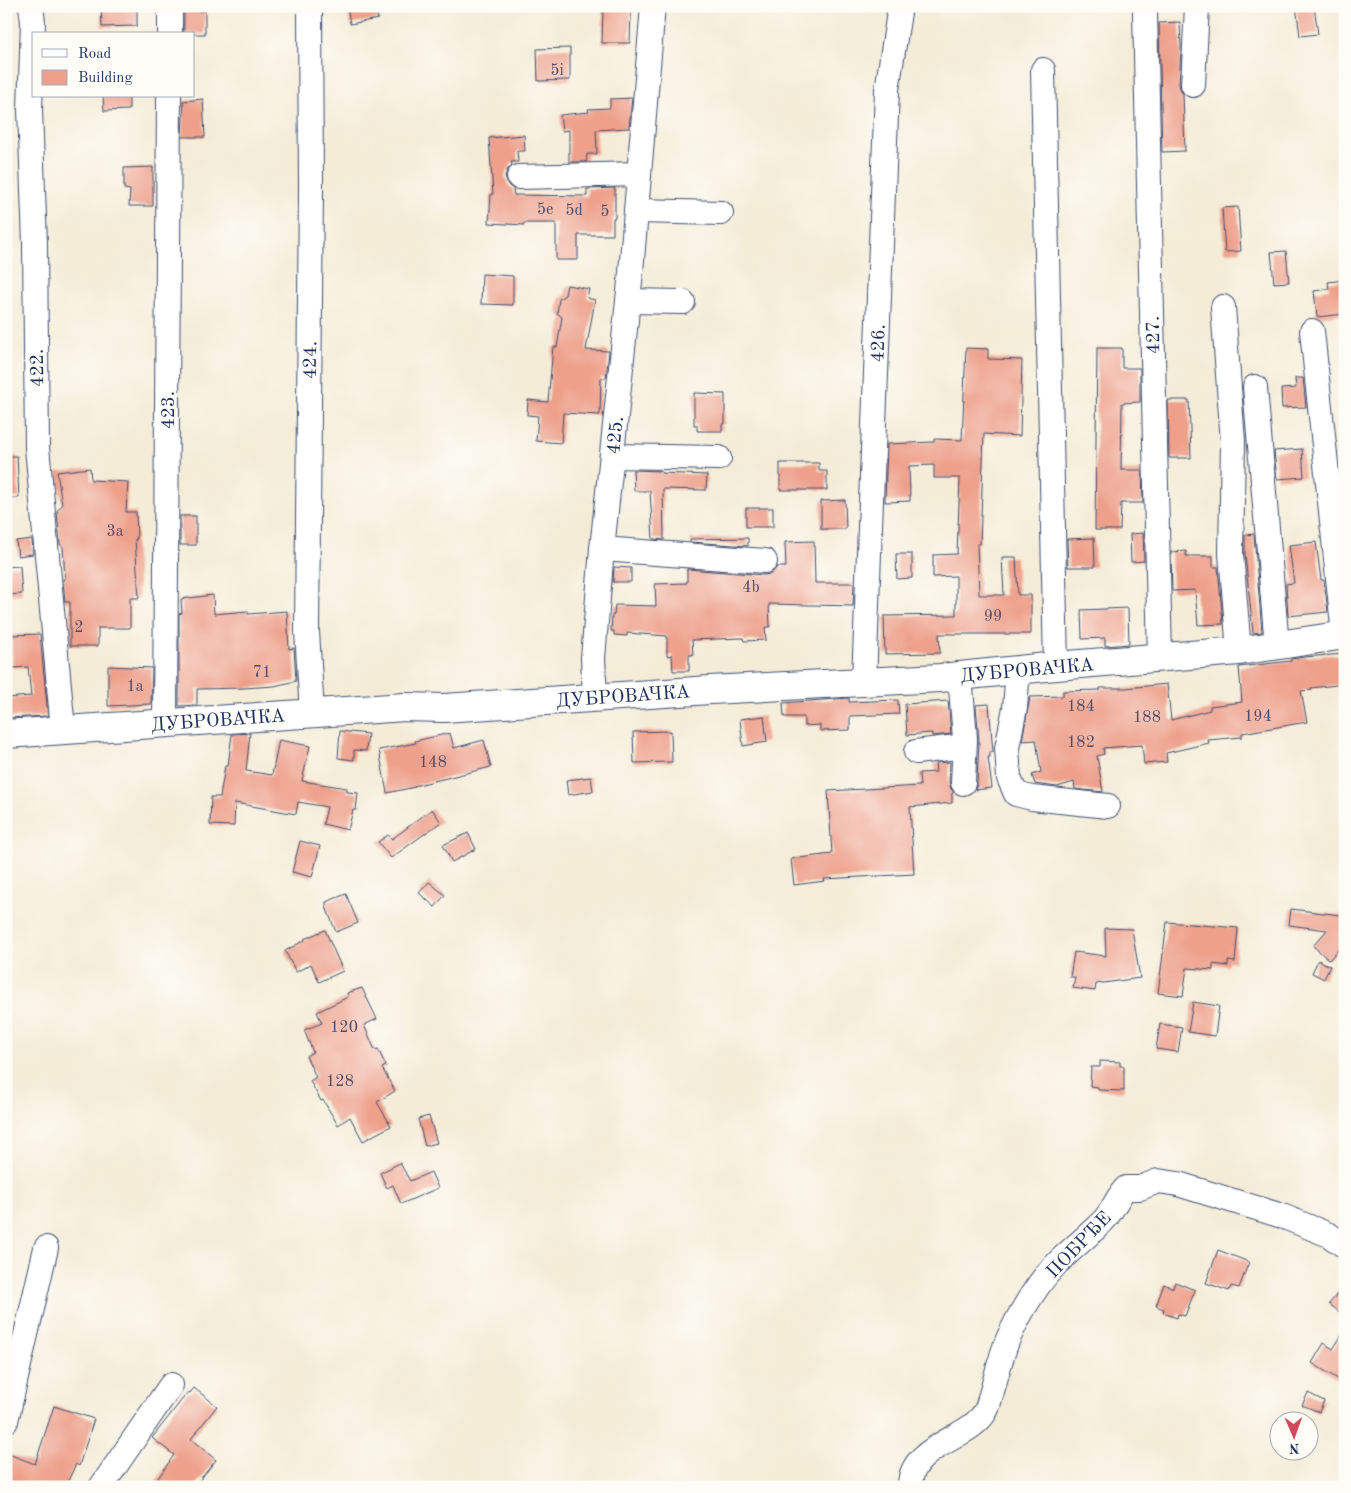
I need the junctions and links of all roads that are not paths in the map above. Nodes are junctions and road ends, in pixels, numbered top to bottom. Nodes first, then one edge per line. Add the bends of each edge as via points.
1 (31, 6) edge
2 (170, 6) edge
3 (310, 6) edge
4 (653, 6) edge
5 (900, 6) edge
6 (1197, 6) edge
7 (1145, 12) dead end
8 (33, 32) edge
9 (170, 32) edge
10 (32, 51) edge
11 (1043, 70) dead end
12 (1194, 85) dead end
13 (169, 98) edge
14 (639, 174) junction
15 (519, 177) dead end
16 (636, 211) junction
17 (721, 213) dead end
18 (628, 301) junction
19 (682, 302) dead end
20 (1223, 306) dead end
21 (1312, 331) dead end
22 (1255, 387) dead end
23 (612, 456) junction
24 (719, 458) dead end
25 (602, 548) junction
26 (765, 561) dead end
27 (1344, 635) edge
28 (1277, 646) junction
29 (1239, 651) junction
30 (1160, 658) junction
31 (1056, 666) junction
32 (1018, 669) junction
33 (960, 675) junction
34 (864, 682) junction
35 (594, 697) junction
36 (312, 714) junction
37 (165, 723) junction
38 (63, 730) junction
39 (6, 734) edge
40 (964, 746) junction
41 (916, 752) dead end
42 (963, 783) dead end
43 (1108, 806) dead end
44 (1345, 1246) edge
45 (46, 1248) dead end
46 (171, 1385) dead end
47 (6, 1421) edge
48 (101, 1487) edge
49 (910, 1487) edge

1 - 8 street, 422.
2 - 9 street
3 - 36 street, 424. via 306,631
4 - 14 street, 425.
5 - 34 street, 426. via 887,90
6 - 12 street
7 - 30 street, 427.
10 - 38 street, 422. via 30,110 37,447
11 - 31 street
13 - 37 street, 423.
14 - 15 street
14 - 16 street, 425.
16 - 17 street
16 - 18 street, 425.
18 - 19 street
18 - 23 street, 425.
20 - 29 street via 1232,442 1231,554
21 - 27 street, ДУБРОВАЧКА
22 - 28 street
23 - 24 street
23 - 25 street, 425.
25 - 26 street
25 - 35 street, 425. via 593,658
27 - 28 main road, ДУБРОВАЧКА
28 - 29 main road, ДУБРОВАЧКА
29 - 30 main road, ДУБРОВАЧКА
30 - 31 main road, ДУБРОВАЧКА
31 - 32 main road, ДУБРОВАЧКА
32 - 33 main road, ДУБРОВАЧКА
32 - 43 street via 1015,708 1006,748 1009,778 1016,794
33 - 34 main road, ДУБРОВАЧКА
33 - 40 street
34 - 35 main road, ДУБРОВАЧКА
35 - 36 main road, ДУБРОВАЧКА
36 - 37 main road, ДУБРОВАЧКА
37 - 38 main road, ДУБРОВАЧКА
38 - 39 main road, ДУБРОВАЧКА
40 - 41 street
40 - 42 street
44 - 49 street, ПОБРЂЕ via 1329,1235 1282,1216 1178,1184 1158,1181 1140,1188 1126,1188 1104,1221 1038,1285 1007,1342 985,1413 974,1424 928,1452 917,1464
45 - 47 street
46 - 48 street

